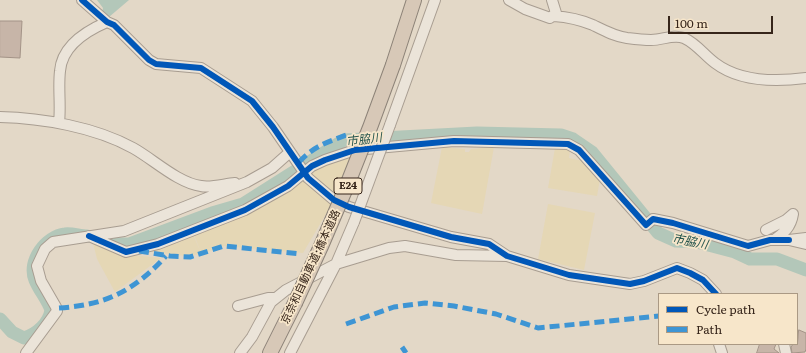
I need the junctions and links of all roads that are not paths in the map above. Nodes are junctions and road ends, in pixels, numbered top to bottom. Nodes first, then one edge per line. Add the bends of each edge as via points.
1 (82, 0) edge
2 (408, 0) edge
3 (414, 0) edge
4 (420, 0) edge
5 (435, 0) edge
6 (509, 0) edge
7 (552, 0) edge
8 (554, 16) junction
9 (408, 18) junction
10 (107, 22) junction
11 (399, 47) junction
12 (806, 78) edge
13 (0, 117) edge
14 (59, 123) junction
15 (290, 152) junction
16 (304, 172) junction
17 (247, 182) junction
18 (766, 230) dead end
19 (90, 236) junction
20 (806, 238) edge
21 (774, 240) junction
22 (789, 240) junction
23 (806, 244) edge
24 (508, 256) junction
25 (336, 264) junction
26 (715, 293) edge
27 (275, 298) junction
28 (238, 306) dead end
29 (26, 353) edge
30 (240, 353) edge
31 (270, 353) edge
32 (290, 353) edge

1 - 10 street
2 - 11 highway
3 - 9 highway, 京奈和自動車道;橋本道路 / E24
4 - 9 highway
5 - 25 street, bridge via 354,222
6 - 8 street via 535,13 550,18
7 - 8 street via 556,8
8 - 12 street via 580,21 613,35 628,38 685,39 705,52 716,64 740,76 780,80
9 - 11 highway, 京奈和自動車道;橋本道路 / E24
10 - 14 street via 88,30 77,39 62,61
10 - 15 street via 114,25 156,64 201,68 252,101
11 - 31 highway, 京奈和自動車道;橋本道路 / E24, bridge via 365,145 325,239
13 - 14 street
14 - 17 street via 85,129 132,147 176,176 201,186
15 - 16 street
15 - 17 street via 272,168
16 - 19 street via 288,186 245,210 158,244 126,252
16 - 21 street via 325,160 355,150 454,141 568,144 579,150 650,222 673,223 748,246
16 - 24 street via 320,190 349,207 451,237 489,244
17 - 19 street via 124,231
18 - 21 street via 793,214 792,221 784,233
19 - 29 street via 53,242 39,258 37,266 41,281 57,311
20 - 22 street
21 - 22 street
22 - 23 street
24 - 25 street via 456,255 405,246 389,248
24 - 26 street via 569,275 630,284 676,268 690,272 703,280
25 - 27 street
25 - 32 street
27 - 28 street
27 - 30 street

